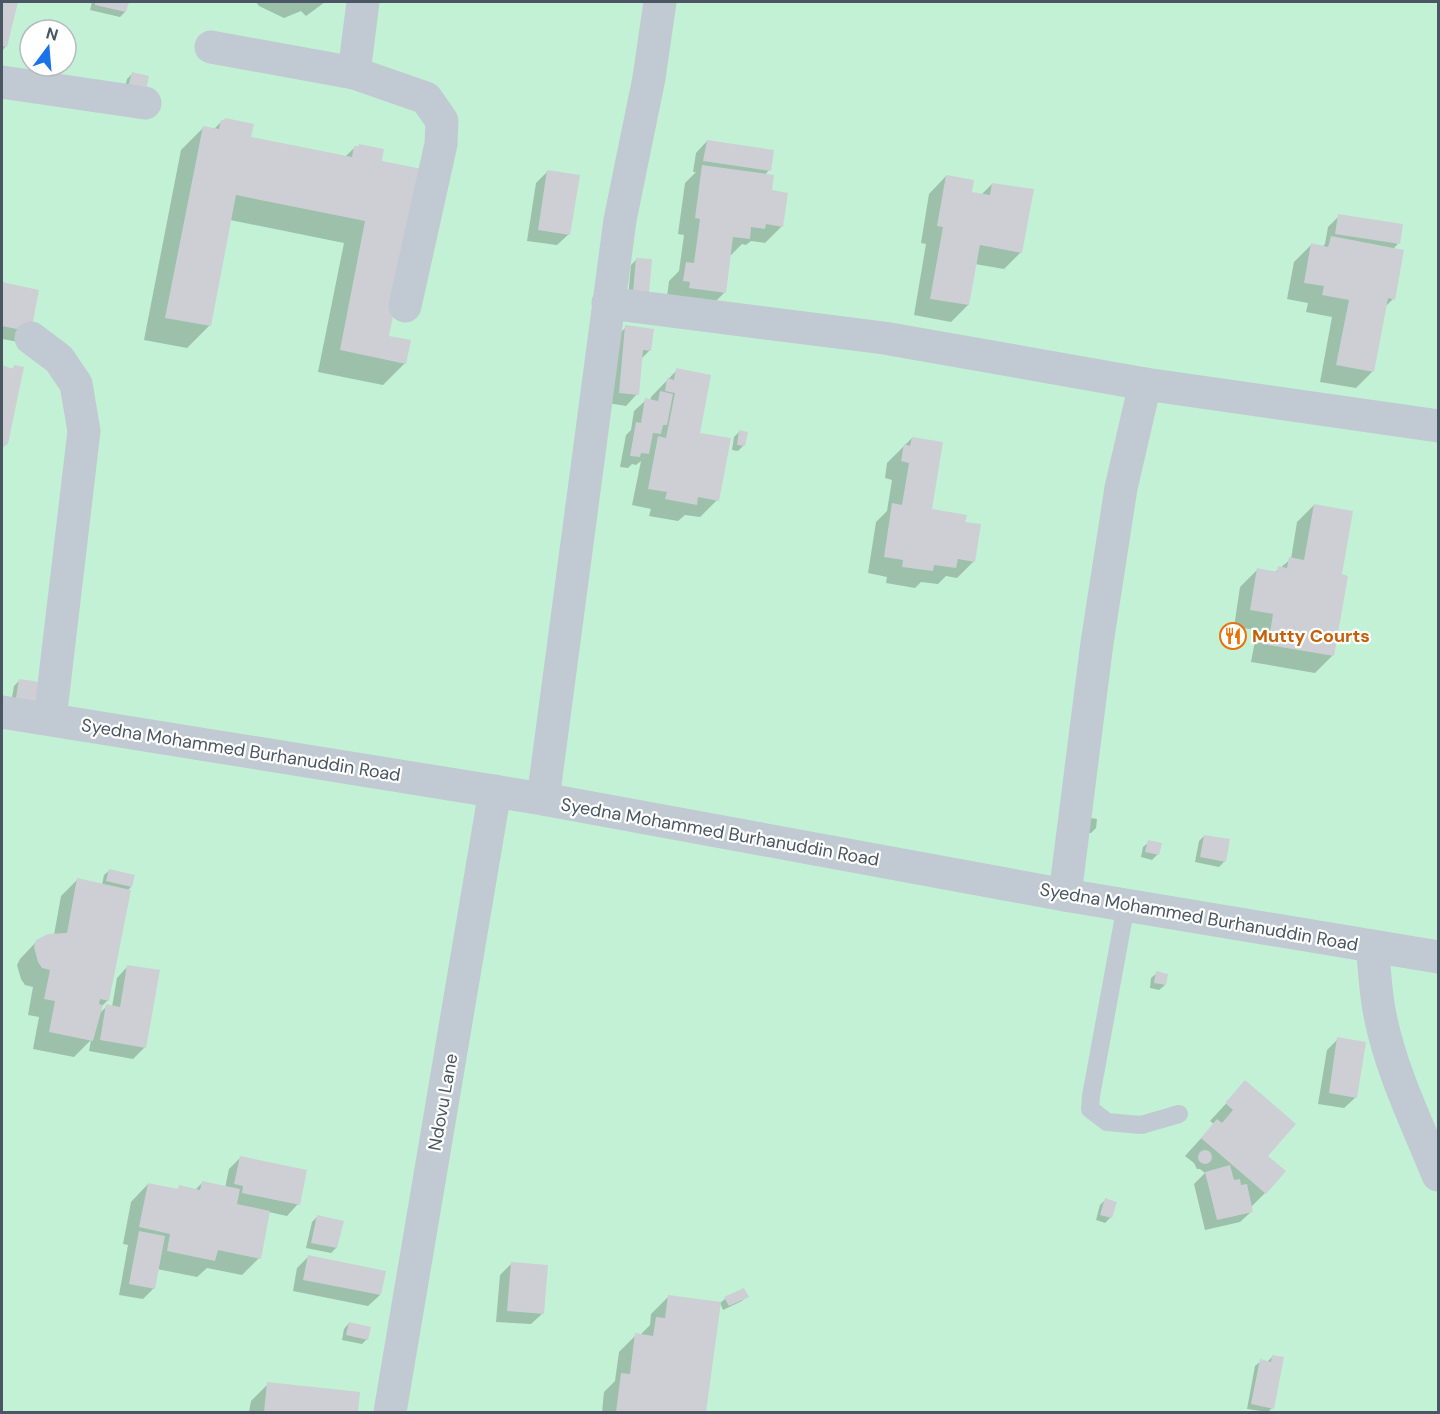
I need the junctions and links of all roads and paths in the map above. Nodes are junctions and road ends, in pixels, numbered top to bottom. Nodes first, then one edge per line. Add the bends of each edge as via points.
1 (363, 2) edge
2 (660, 2) edge
3 (211, 47) dead end
4 (354, 73) junction
5 (2, 82) edge
6 (145, 103) dead end
7 (608, 303) junction
8 (405, 306) dead end
9 (31, 338) dead end
10 (1145, 384) junction
11 (1438, 426) edge
12 (2, 712) edge
13 (50, 719) junction
14 (495, 791) junction
15 (543, 799) junction
16 (1065, 895) junction
17 (1126, 905) junction
18 (1372, 946) junction
19 (1438, 957) edge
20 (1179, 1113) dead end
21 (1438, 1175) edge
22 (390, 1413) edge

1 - 4 street
2 - 7 street
3 - 4 street
4 - 8 street via 426,98 442,121 441,144
5 - 6 street
7 - 10 street via 884,338
7 - 15 street
9 - 13 street via 59,359 76,384 84,431
10 - 11 street
10 - 16 street via 1114,532
12 - 13 street, Syedna Mohammed Burhanuddin Road
13 - 14 street, Syedna Mohammed Burhanuddin Road
14 - 15 street, Syedna Mohammed Burhanuddin Road
14 - 22 street, Ndovu Lane
15 - 16 street, Syedna Mohammed Burhanuddin Road
16 - 17 street, Syedna Mohammed Burhanuddin Road
17 - 18 street, Syedna Mohammed Burhanuddin Road
17 - 20 lane via 1090,1109 1107,1122 1141,1125
18 - 19 street, Syedna Mohammed Burhanuddin Road
18 - 21 street via 1380,1014 1390,1052

